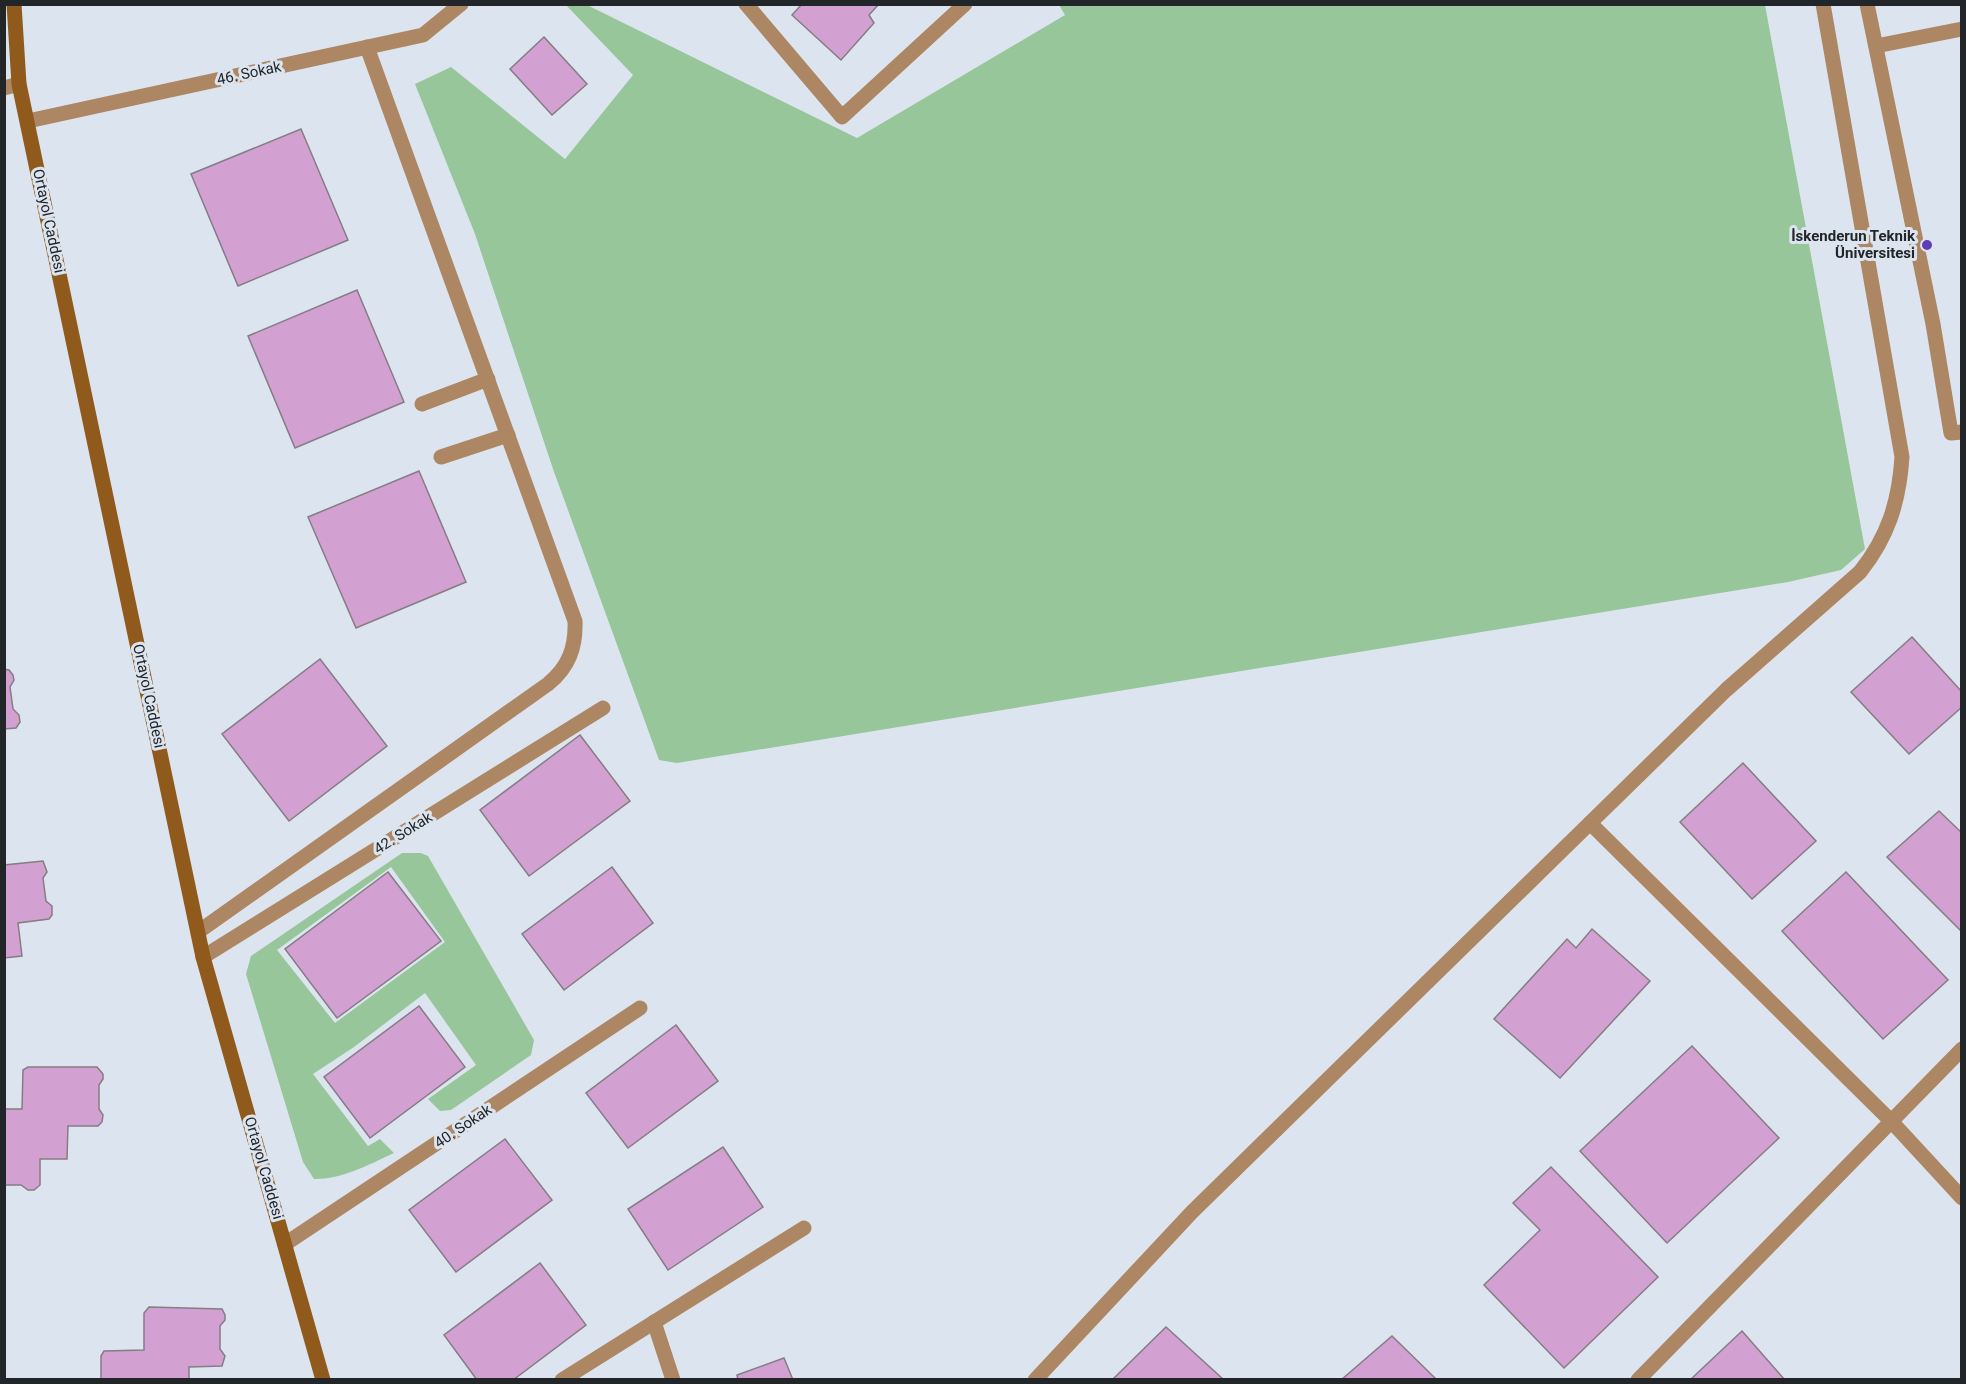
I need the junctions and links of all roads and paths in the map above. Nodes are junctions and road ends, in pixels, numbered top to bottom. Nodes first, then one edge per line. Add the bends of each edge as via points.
1 (14, 4) edge
2 (461, 4) edge
3 (746, 4) edge
4 (966, 4) edge
5 (1823, 4) edge
6 (1867, 4) edge
7 (1962, 29) edge
8 (1876, 46) junction
9 (367, 47) junction
10 (12, 86) edge
11 (28, 121) junction
12 (488, 380) junction
13 (422, 404) dead end
14 (1962, 432) edge
15 (508, 435) junction
16 (441, 457) dead end
17 (603, 708) dead end
18 (1590, 823) junction
19 (198, 932) junction
20 (203, 957) junction
21 (640, 1008) dead end
22 (1962, 1049) edge
23 (1891, 1120) junction
24 (1962, 1198) edge
25 (804, 1228) dead end
26 (285, 1244) junction
27 (654, 1322) junction
28 (323, 1380) edge
29 (562, 1380) edge
30 (673, 1380) edge
31 (1035, 1380) edge
32 (1638, 1380) edge

1 - 10 street, Ortayol Caddesi
2 - 9 street, 46. Sokak via 423,35
3 - 4 street via 842,117
5 - 18 street via 1902,457 1893,515 1874,555 1860,572 1726,690
6 - 8 street
7 - 8 street
8 - 14 street via 1951,433
9 - 11 street, 46. Sokak
9 - 12 street
10 - 11 street, Ortayol Caddesi
11 - 19 street, Ortayol Caddesi
12 - 13 street
12 - 15 street
15 - 16 street
15 - 19 street via 575,621 576,636 567,664 548,684
17 - 20 street, 42. Sokak
18 - 23 street
18 - 31 street via 1192,1212
19 - 20 street, Ortayol Caddesi
20 - 26 street, Ortayol Caddesi
21 - 26 street, 40. Sokak
22 - 23 street
23 - 24 street
23 - 32 street
25 - 27 street
26 - 28 street, Ortayol Caddesi
27 - 29 street
27 - 30 street

